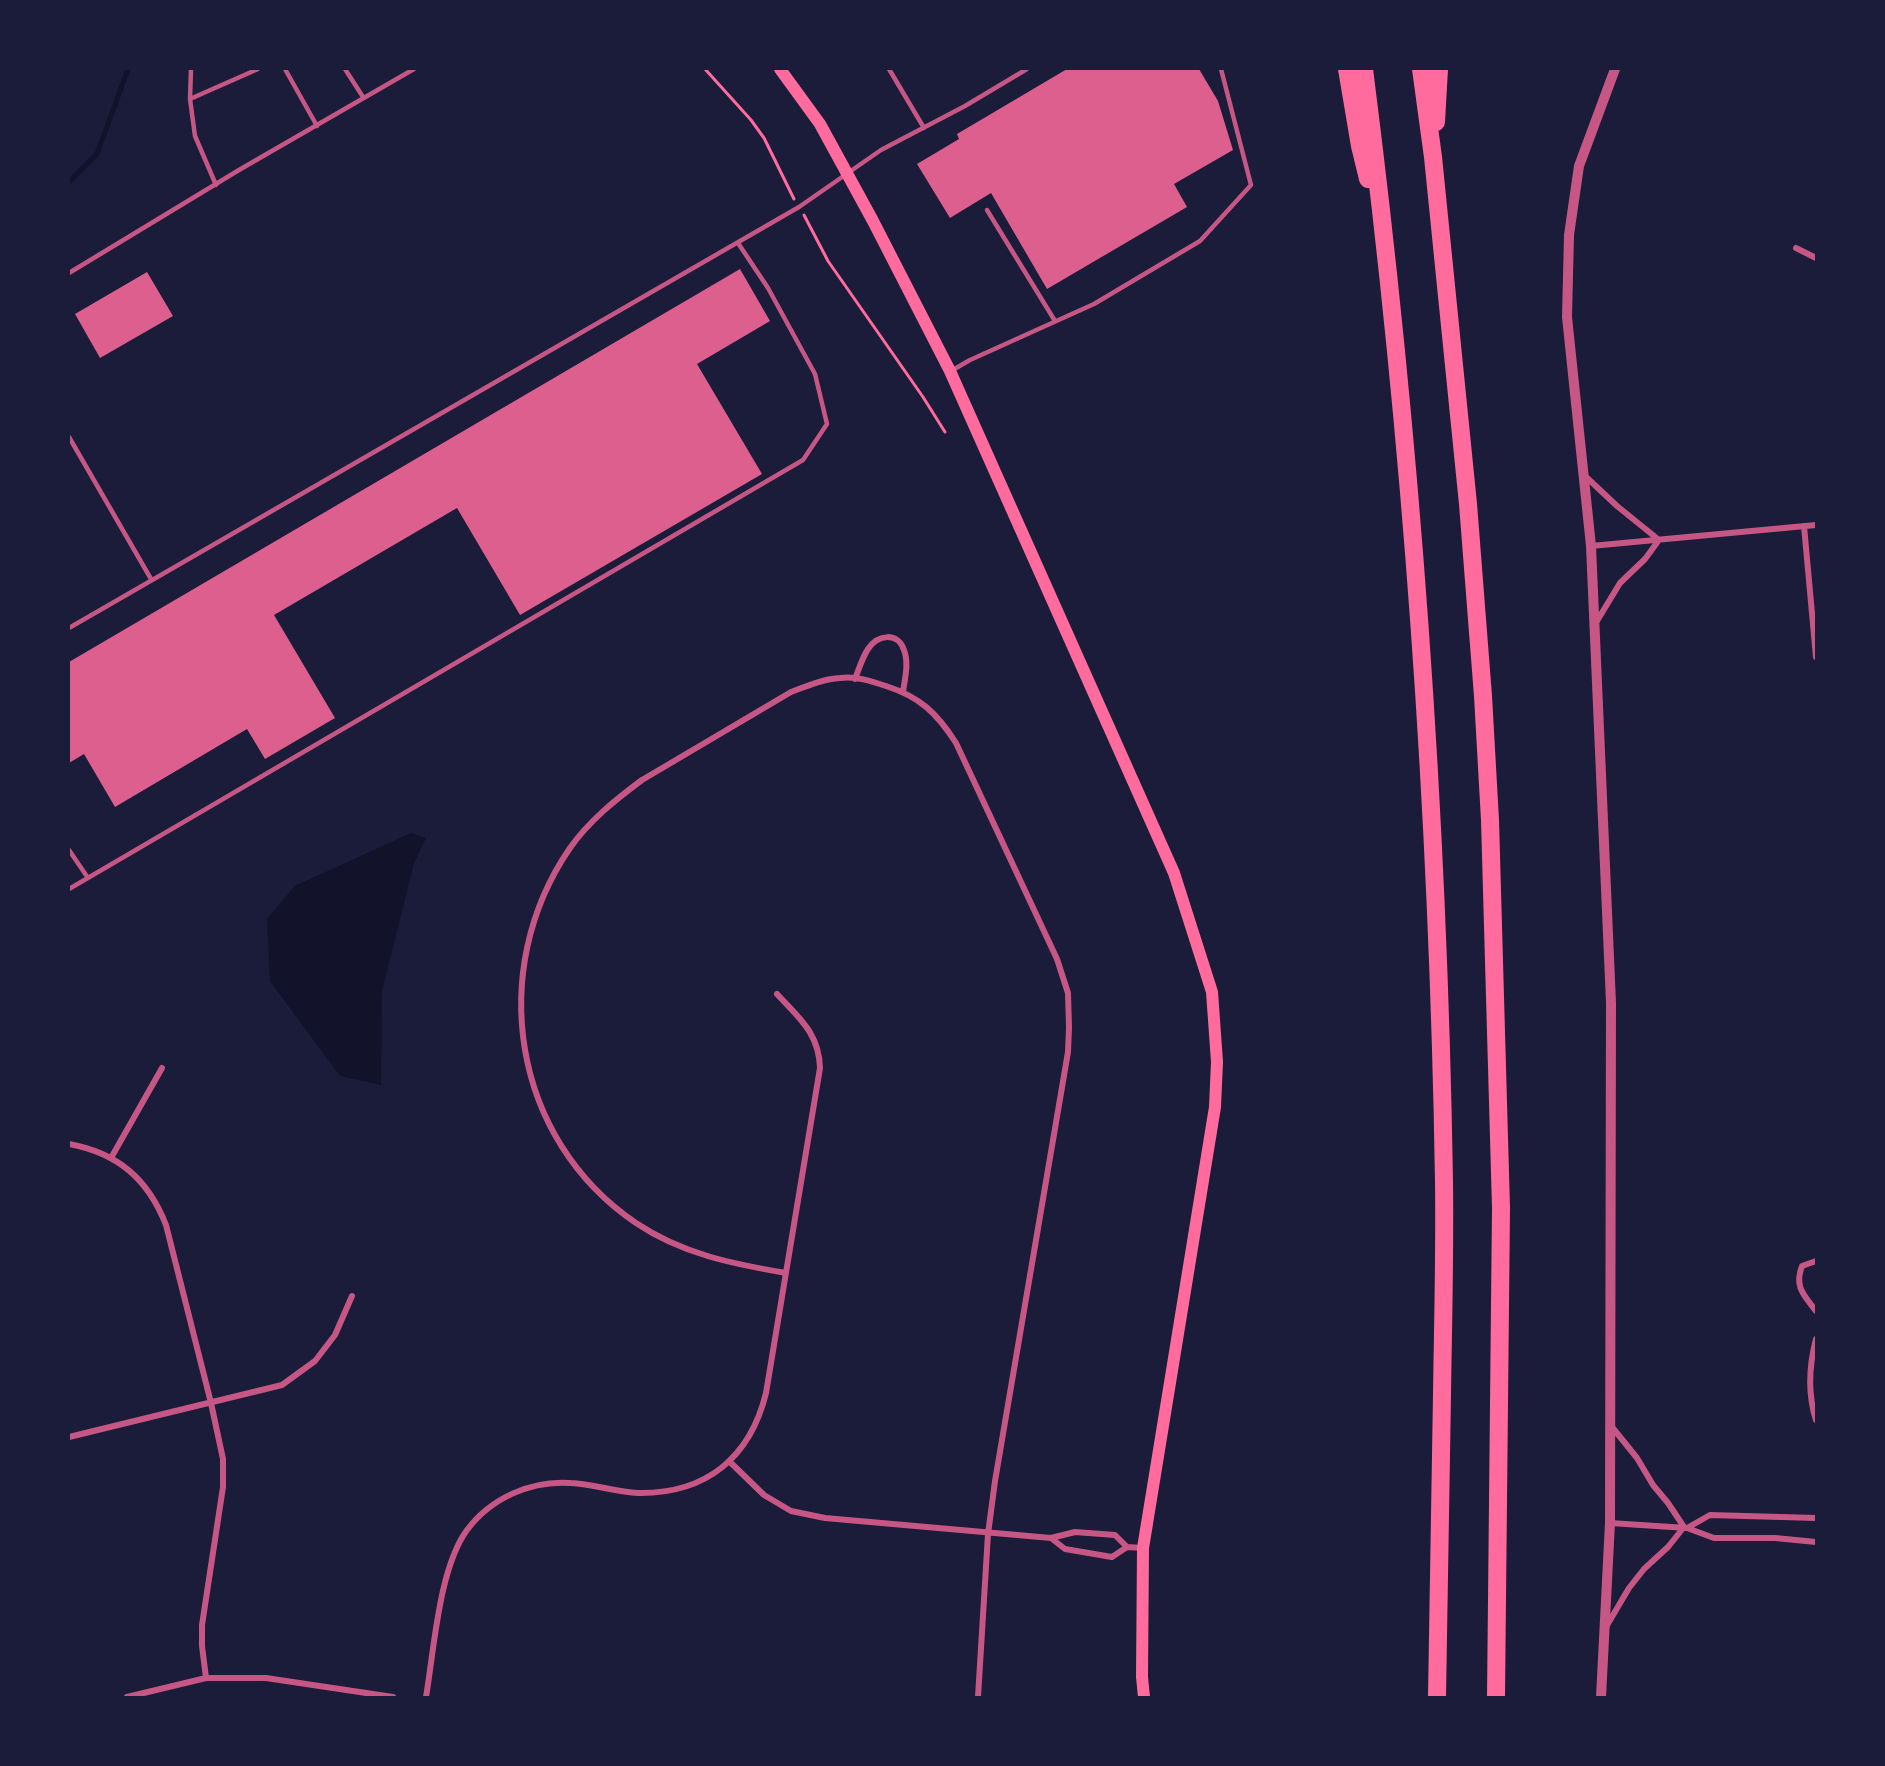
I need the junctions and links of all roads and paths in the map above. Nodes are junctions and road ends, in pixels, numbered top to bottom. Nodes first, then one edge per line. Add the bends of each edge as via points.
1 (190, 69) edge
2 (258, 69) edge
3 (285, 69) edge
4 (345, 69) edge
5 (414, 69) edge
6 (705, 69) edge
7 (780, 69) edge
8 (889, 69) edge
9 (1027, 69) edge
10 (1221, 69) edge
11 (1347, 69) edge
12 (1364, 69) edge
13 (1421, 69) edge
14 (1439, 69) edge
15 (1615, 69) edge
16 (363, 97) junction
17 (190, 99) junction
18 (317, 126) junction
19 (924, 128) junction
20 (1433, 157) junction
21 (848, 174) junction
22 (216, 185) junction
23 (799, 207) junction
24 (987, 210) dead end
25 (738, 243) junction
26 (1386, 247) junction
27 (1796, 248) dead end
28 (1816, 258) edge
29 (69, 273) edge
30 (1056, 321) junction
31 (950, 371) junction
32 (945, 432) dead end
33 (69, 437) edge
34 (1584, 475) junction
35 (1816, 525) edge
36 (1804, 526) junction
37 (1659, 540) junction
38 (1591, 546) junction
39 (151, 579) junction
40 (1595, 625) junction
41 (69, 628) edge
42 (1816, 657) edge
43 (855, 679) junction
44 (903, 692) junction
45 (69, 850) edge
46 (88, 878) junction
47 (69, 889) edge
48 (777, 994) dead end
49 (162, 1068) dead end
50 (69, 1144) edge
51 (111, 1158) junction
52 (1816, 1261) edge
53 (786, 1273) junction
54 (352, 1296) dead end
55 (1816, 1311) edge
56 (1816, 1339) edge
57 (211, 1403) junction
58 (1816, 1420) edge
59 (1610, 1426) junction
60 (69, 1437) edge
61 (729, 1461) junction
62 (1816, 1518) edge
63 (1610, 1523) junction
64 (1685, 1528) junction
65 (988, 1534) junction
66 (1051, 1538) junction
67 (1816, 1542) edge
68 (1127, 1547) junction
69 (1143, 1548) junction
70 (1605, 1630) junction
71 (206, 1678) junction
72 (127, 1697) edge
73 (393, 1697) edge
74 (426, 1697) edge
75 (978, 1697) edge
76 (1144, 1697) edge
77 (1437, 1697) edge
78 (1496, 1697) edge
79 (1601, 1697) edge

1 - 17 lane
2 - 17 lane
3 - 18 lane
4 - 16 lane
5 - 16 lane
6 - 23 path via 764,138
7 - 21 main road via 820,124
8 - 19 lane
9 - 19 lane
10 - 30 lane via 1251,185 1200,241 1094,304
11 - 26 highway via 1360,146
12 - 26 highway
13 - 20 highway
14 - 20 highway
15 - 34 street via 1579,166 1569,235 1567,316
16 - 18 lane
17 - 22 lane via 195,136
18 - 22 lane
19 - 21 lane via 881,150
20 - 78 highway via 1468,504 1490,820 1501,1208
21 - 23 lane
21 - 31 main road
22 - 29 lane
23 - 25 lane
23 - 32 path via 828,261
24 - 30 lane
25 - 39 lane
25 - 46 lane via 768,288 815,374 827,424 803,460
26 - 77 highway via 1419,599 1441,1022 1444,1248
27 - 28 street
30 - 31 lane
31 - 69 main road via 1174,873 1212,992 1218,1062 1215,1107
33 - 39 lane
34 - 37 street
34 - 38 street
35 - 36 street
36 - 37 street
36 - 42 street
37 - 38 street
37 - 40 street via 1620,583
38 - 40 street
39 - 41 lane
40 - 59 street via 1611,1003
43 - 44 street
43 - 44 street via 870,646 884,637 892,637 900,641 904,651
43 - 53 street via 841,677 815,682 791,693 642,780 614,802 583,831 556,870 536,914 522,972 520,1012 535,1092 561,1144 593,1187 635,1222 681,1247 730,1263
44 - 65 street via 928,708 956,743 1058,959 1068,993 1068,1052
45 - 46 lane
46 - 47 lane
48 - 53 street via 820,1050
49 - 51 street
50 - 51 street
51 - 57 street via 134,1173 158,1203
52 - 55 street via 1802,1266 1798,1278 1799,1288
53 - 61 street via 760,1417
54 - 57 street via 336,1335 315,1361 282,1385
56 - 58 street via 1809,1379
57 - 60 street
57 - 71 street via 223,1459 223,1487 202,1625
59 - 63 street
59 - 64 street
61 - 65 street via 764,1495 791,1510 825,1518
61 - 74 street via 718,1472 694,1484 668,1491 637,1493 555,1482 508,1495 487,1510 467,1530 451,1560
62 - 64 street via 1710,1515
63 - 64 street
63 - 70 street
64 - 67 street via 1714,1538
64 - 70 street via 1629,1588
65 - 66 street
65 - 75 street
66 - 68 street via 1075,1532 1115,1535
66 - 68 street via 1065,1549 1112,1557
68 - 69 street
69 - 76 main road
70 - 79 street
71 - 72 street
71 - 73 street via 266,1678

